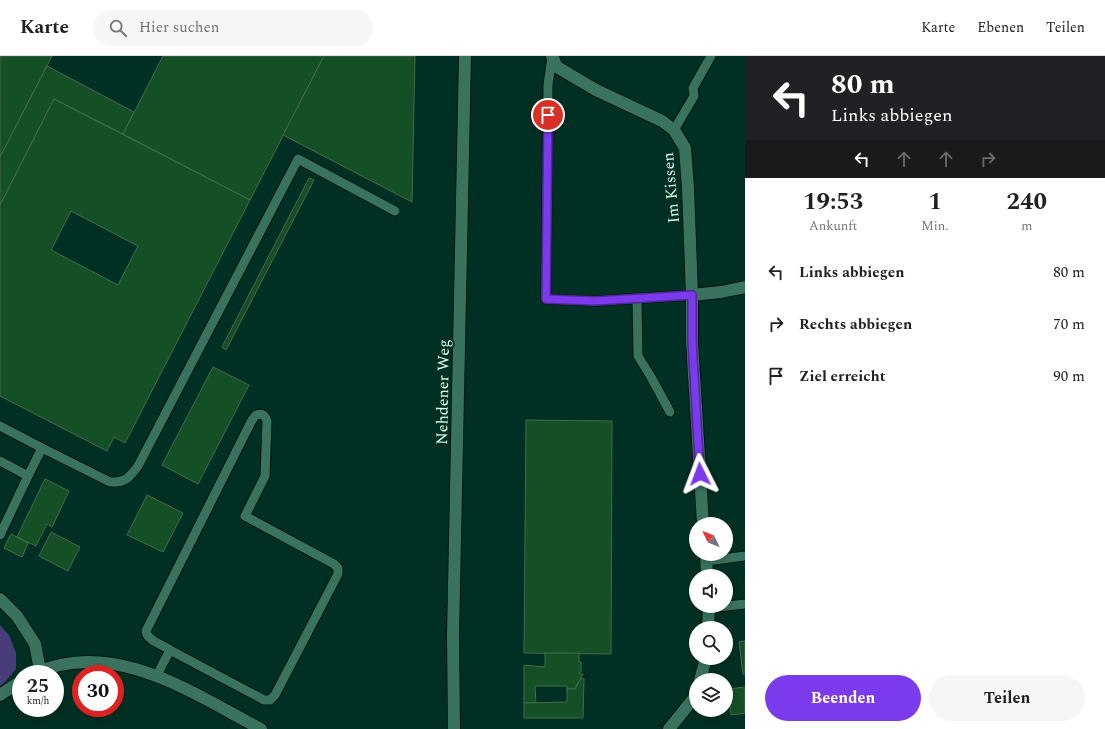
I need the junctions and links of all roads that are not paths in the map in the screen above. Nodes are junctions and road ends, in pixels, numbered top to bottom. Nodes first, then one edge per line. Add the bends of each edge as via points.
1 (465, 56) edge
2 (552, 56) edge
3 (711, 56) edge
4 (674, 130) junction
5 (395, 211) dead end
6 (745, 287) edge
7 (692, 295) junction
8 (637, 298) junction
9 (670, 412) dead end
10 (0, 426) edge
11 (42, 448) junction
12 (0, 461) edge
13 (28, 476) junction
14 (704, 517) edge
15 (0, 535) edge
16 (733, 556) edge
17 (745, 556) edge
18 (0, 599) edge
19 (745, 604) edge
20 (733, 605) edge
21 (170, 650) junction
22 (36, 665) edge
23 (57, 665) edge
24 (157, 675) junction
25 (12, 687) edge
26 (0, 695) edge
27 (689, 704) edge
28 (261, 729) edge
29 (454, 729) edge
30 (669, 729) edge

1 - 29 street, Nehdener Weg via 453,628
2 - 4 street, Im Kissen via 557,67 596,90 662,121
2 - 8 lane via 548,85 546,299 595,301
3 - 4 lane via 693,88 694,96
4 - 7 street, Im Kissen via 685,148
5 - 11 lane via 298,159 130,477 120,483 110,482
6 - 7 street
7 - 8 lane
7 - 14 street, Im Kissen via 692,341
8 - 9 lane via 638,356
10 - 11 lane
11 - 13 lane
12 - 13 lane
13 - 15 lane
16 - 17 lane
18 - 22 street via 17,616 35,644
19 - 20 lane
21 - 21 lane via 149,638 146,631 252,420 261,414 268,421 265,476 245,516 334,564 338,568 338,574 275,695 270,700 264,700
21 - 24 lane
23 - 24 street via 84,662 124,666
24 - 28 street
25 - 26 street
27 - 30 street

